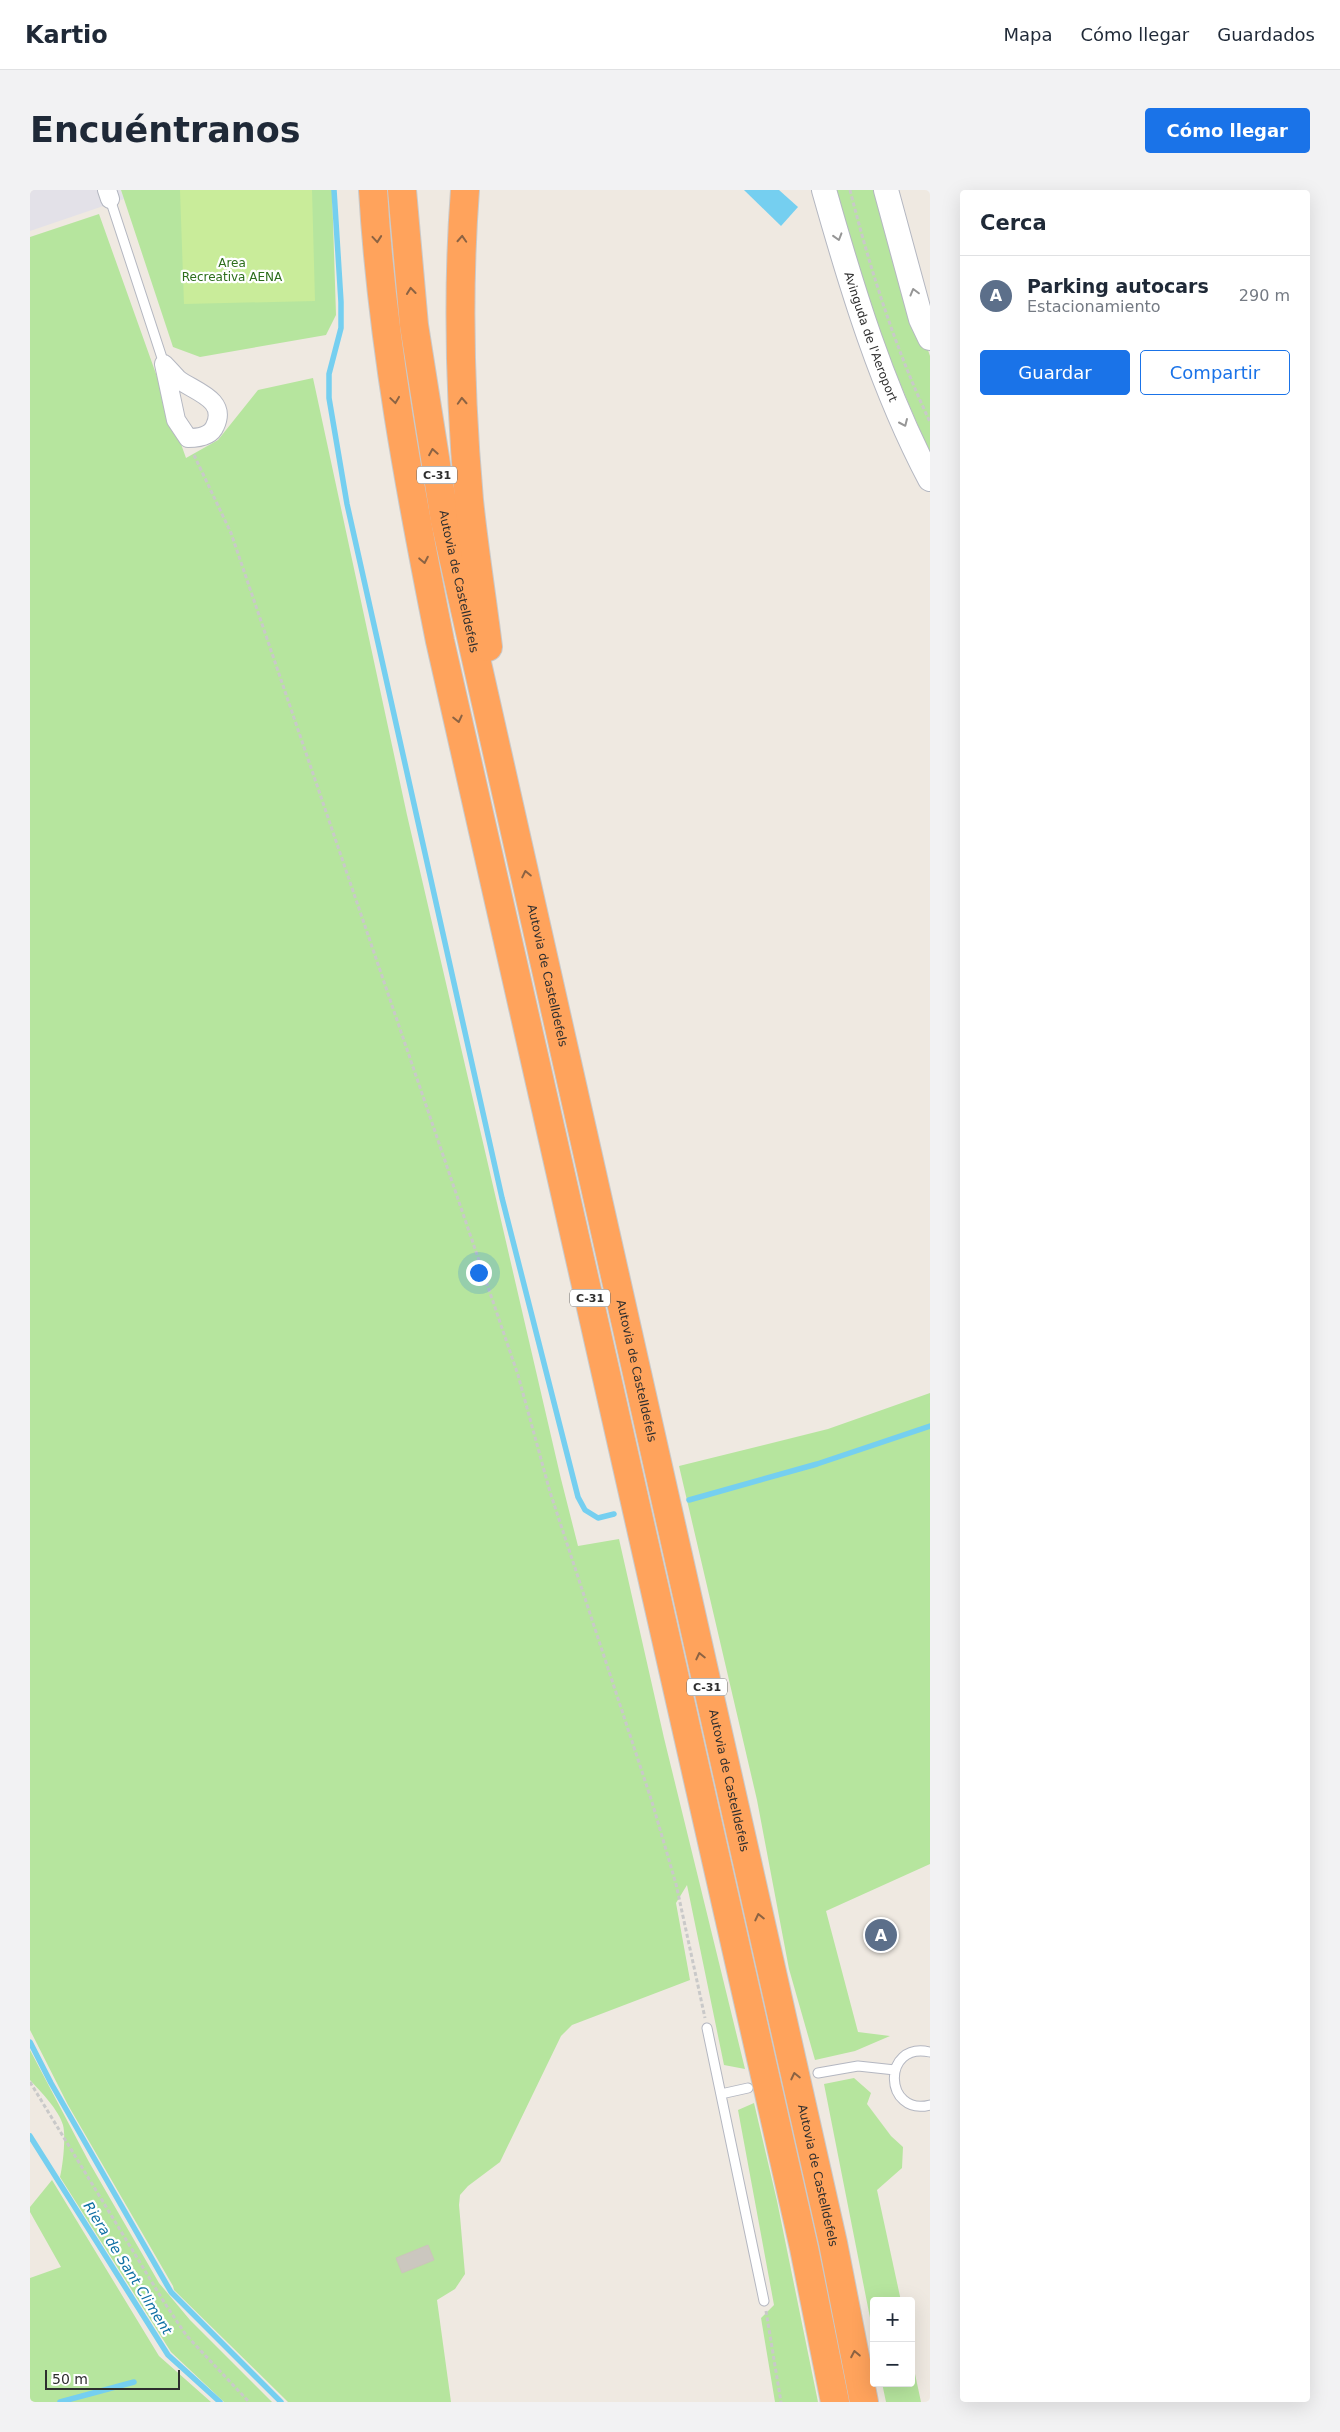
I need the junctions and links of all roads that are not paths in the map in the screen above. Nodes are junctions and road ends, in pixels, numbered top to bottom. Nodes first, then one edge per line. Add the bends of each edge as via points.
1 (373, 190) edge
2 (402, 190) edge
3 (465, 190) edge
4 (824, 190) edge
5 (886, 190) edge
6 (108, 194) edge
7 (930, 338) edge
8 (164, 364) junction
9 (930, 479) edge
10 (500, 756) junction
11 (707, 2028) road end
12 (930, 2052) edge
13 (895, 2070) junction
14 (818, 2073) dead end
15 (748, 2088) dead end
16 (721, 2094) junction
17 (930, 2104) edge
18 (764, 2301) road end
19 (835, 2402) edge
20 (864, 2402) edge

1 -> 19 highway, C-31 via 388,347 440,641 804,2248
10 -> 2 highway, Autovia de Castelldefels / C-31 via 445,521 414,325
10 -> 3 highway via 464,441 460,278
4 -> 9 street, Avinguda de l'Aeroport via 864,325 888,388
7 -> 5 street via 921,319
6 - 8 lane
8 - 8 street via 176,420 188,438 208,434 215,427 219,414 214,403 178,379
20 -> 10 highway, Autovia de Castelldefels / C-31 via 833,2243
11 - 16 lane
12 - 13 lane via 910,2053
13 - 14 lane via 858,2066
13 - 17 lane via 894,2080 900,2096 911,2104
15 - 16 lane
16 - 18 lane

